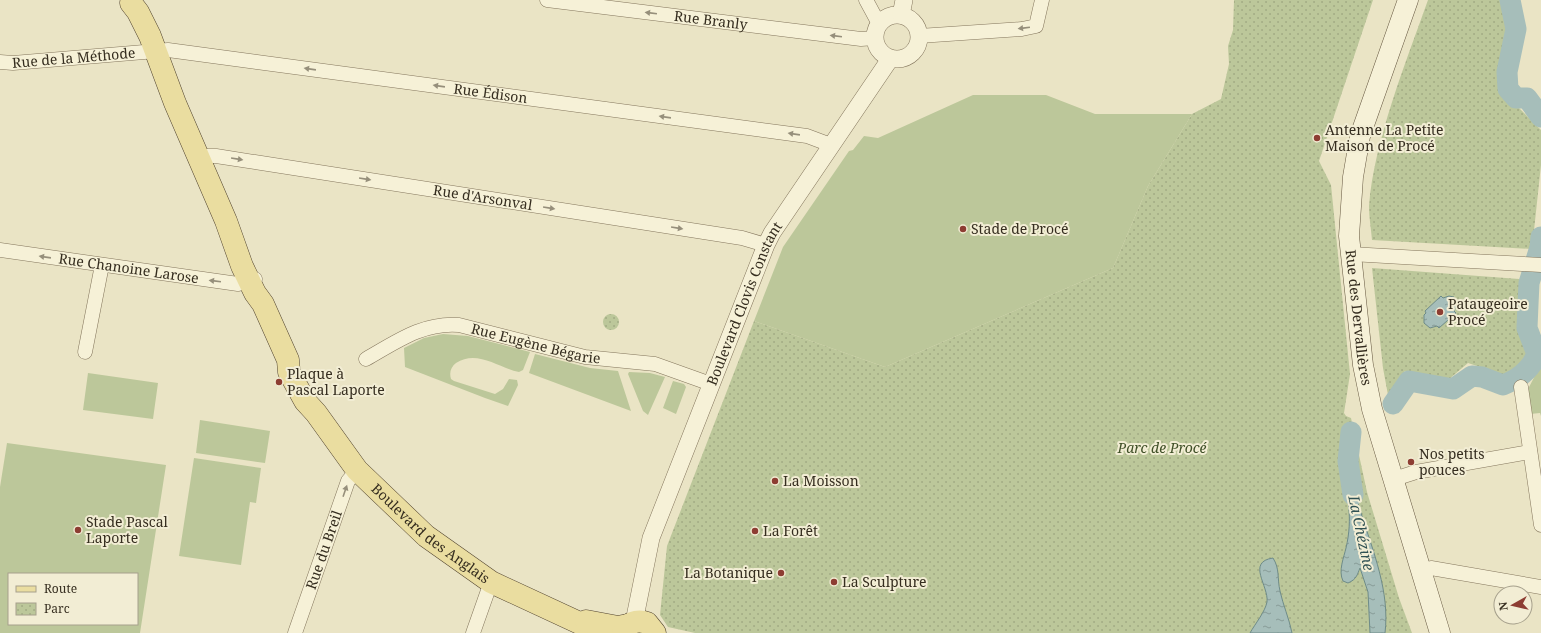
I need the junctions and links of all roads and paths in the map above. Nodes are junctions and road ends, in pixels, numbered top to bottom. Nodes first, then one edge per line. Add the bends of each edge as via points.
1 (547, 0) edge
2 (866, 0) edge
3 (1042, 0) edge
4 (1408, 0) edge
5 (130, 1) edge
6 (605, 4) edge
7 (902, 8) edge
8 (877, 31) junction
9 (919, 36) junction
10 (152, 51) junction
11 (890, 59) junction
12 (0, 62) edge
13 (831, 145) junction
14 (198, 156) junction
15 (766, 245) junction
16 (0, 250) edge
17 (1351, 254) junction
18 (1535, 264) edge
19 (102, 265) junction
20 (253, 280) junction
21 (85, 352) dead end
22 (366, 359) dead end
23 (711, 384) junction
24 (1521, 387) dead end
25 (1530, 452) junction
26 (357, 470) junction
27 (1394, 479) junction
28 (1541, 525) edge
29 (1422, 572) junction
30 (491, 582) junction
31 (1541, 586) edge
32 (573, 619) junction
33 (643, 629) edge
34 (295, 633) edge
35 (473, 633) edge
36 (601, 633) edge
37 (1440, 633) edge

1 - 6 street, Rue Branly
2 - 8 street
3 -> 9 street via 1036,26
4 - 17 main road, Rue des Dervallières via 1360,136 1349,217
5 - 10 main road, Boulevard des Anglais via 138,12
8 -> 6 street, Rue Branly via 862,39
7 - 8 street via 887,17
7 - 9 street via 915,24
8 - 11 street via 881,53
9 - 11 street via 918,45 912,54 902,59
10 - 12 street, Rue de la Méthode
13 -> 10 street, Rue Édison via 807,136 176,51
10 - 14 main road, Boulevard des Anglais
11 - 13 street, Boulevard Clovis Constant
13 - 15 street, Boulevard Clovis Constant via 772,232
14 -> 15 street, Rue d'Arsonval via 216,156 734,237
14 - 20 main road, Boulevard des Anglais
15 - 23 street, Boulevard Clovis Constant
19 -> 16 street, Rue Chanoine Larose
17 - 18 street
17 - 27 main road, Rue des Dervallières via 1363,366 1372,409
20 -> 19 street, Rue Chanoine Larose via 238,284
19 - 21 street
20 - 26 main road, Boulevard des Anglais via 255,294 263,304 298,389
22 - 23 street, Rue Eugène Bégarie via 416,331 452,324 585,357 655,364
23 - 33 street, Boulevard Clovis Constant via 651,538 645,572
24 - 25 street
25 - 27 street via 1416,472
25 - 28 street
26 - 30 main road, Boulevard des Anglais via 426,536
34 -> 26 street, Rue du Breil via 348,481
27 - 29 main road, Rue des Dervallières
29 - 31 street via 1431,568
29 - 37 main road, Rue des Dervallières
30 - 32 main road, Boulevard des Anglais
30 - 35 street
32 - 33 main road, Boulevard des Anglais
32 - 36 main road, Boulevard des Anglais

